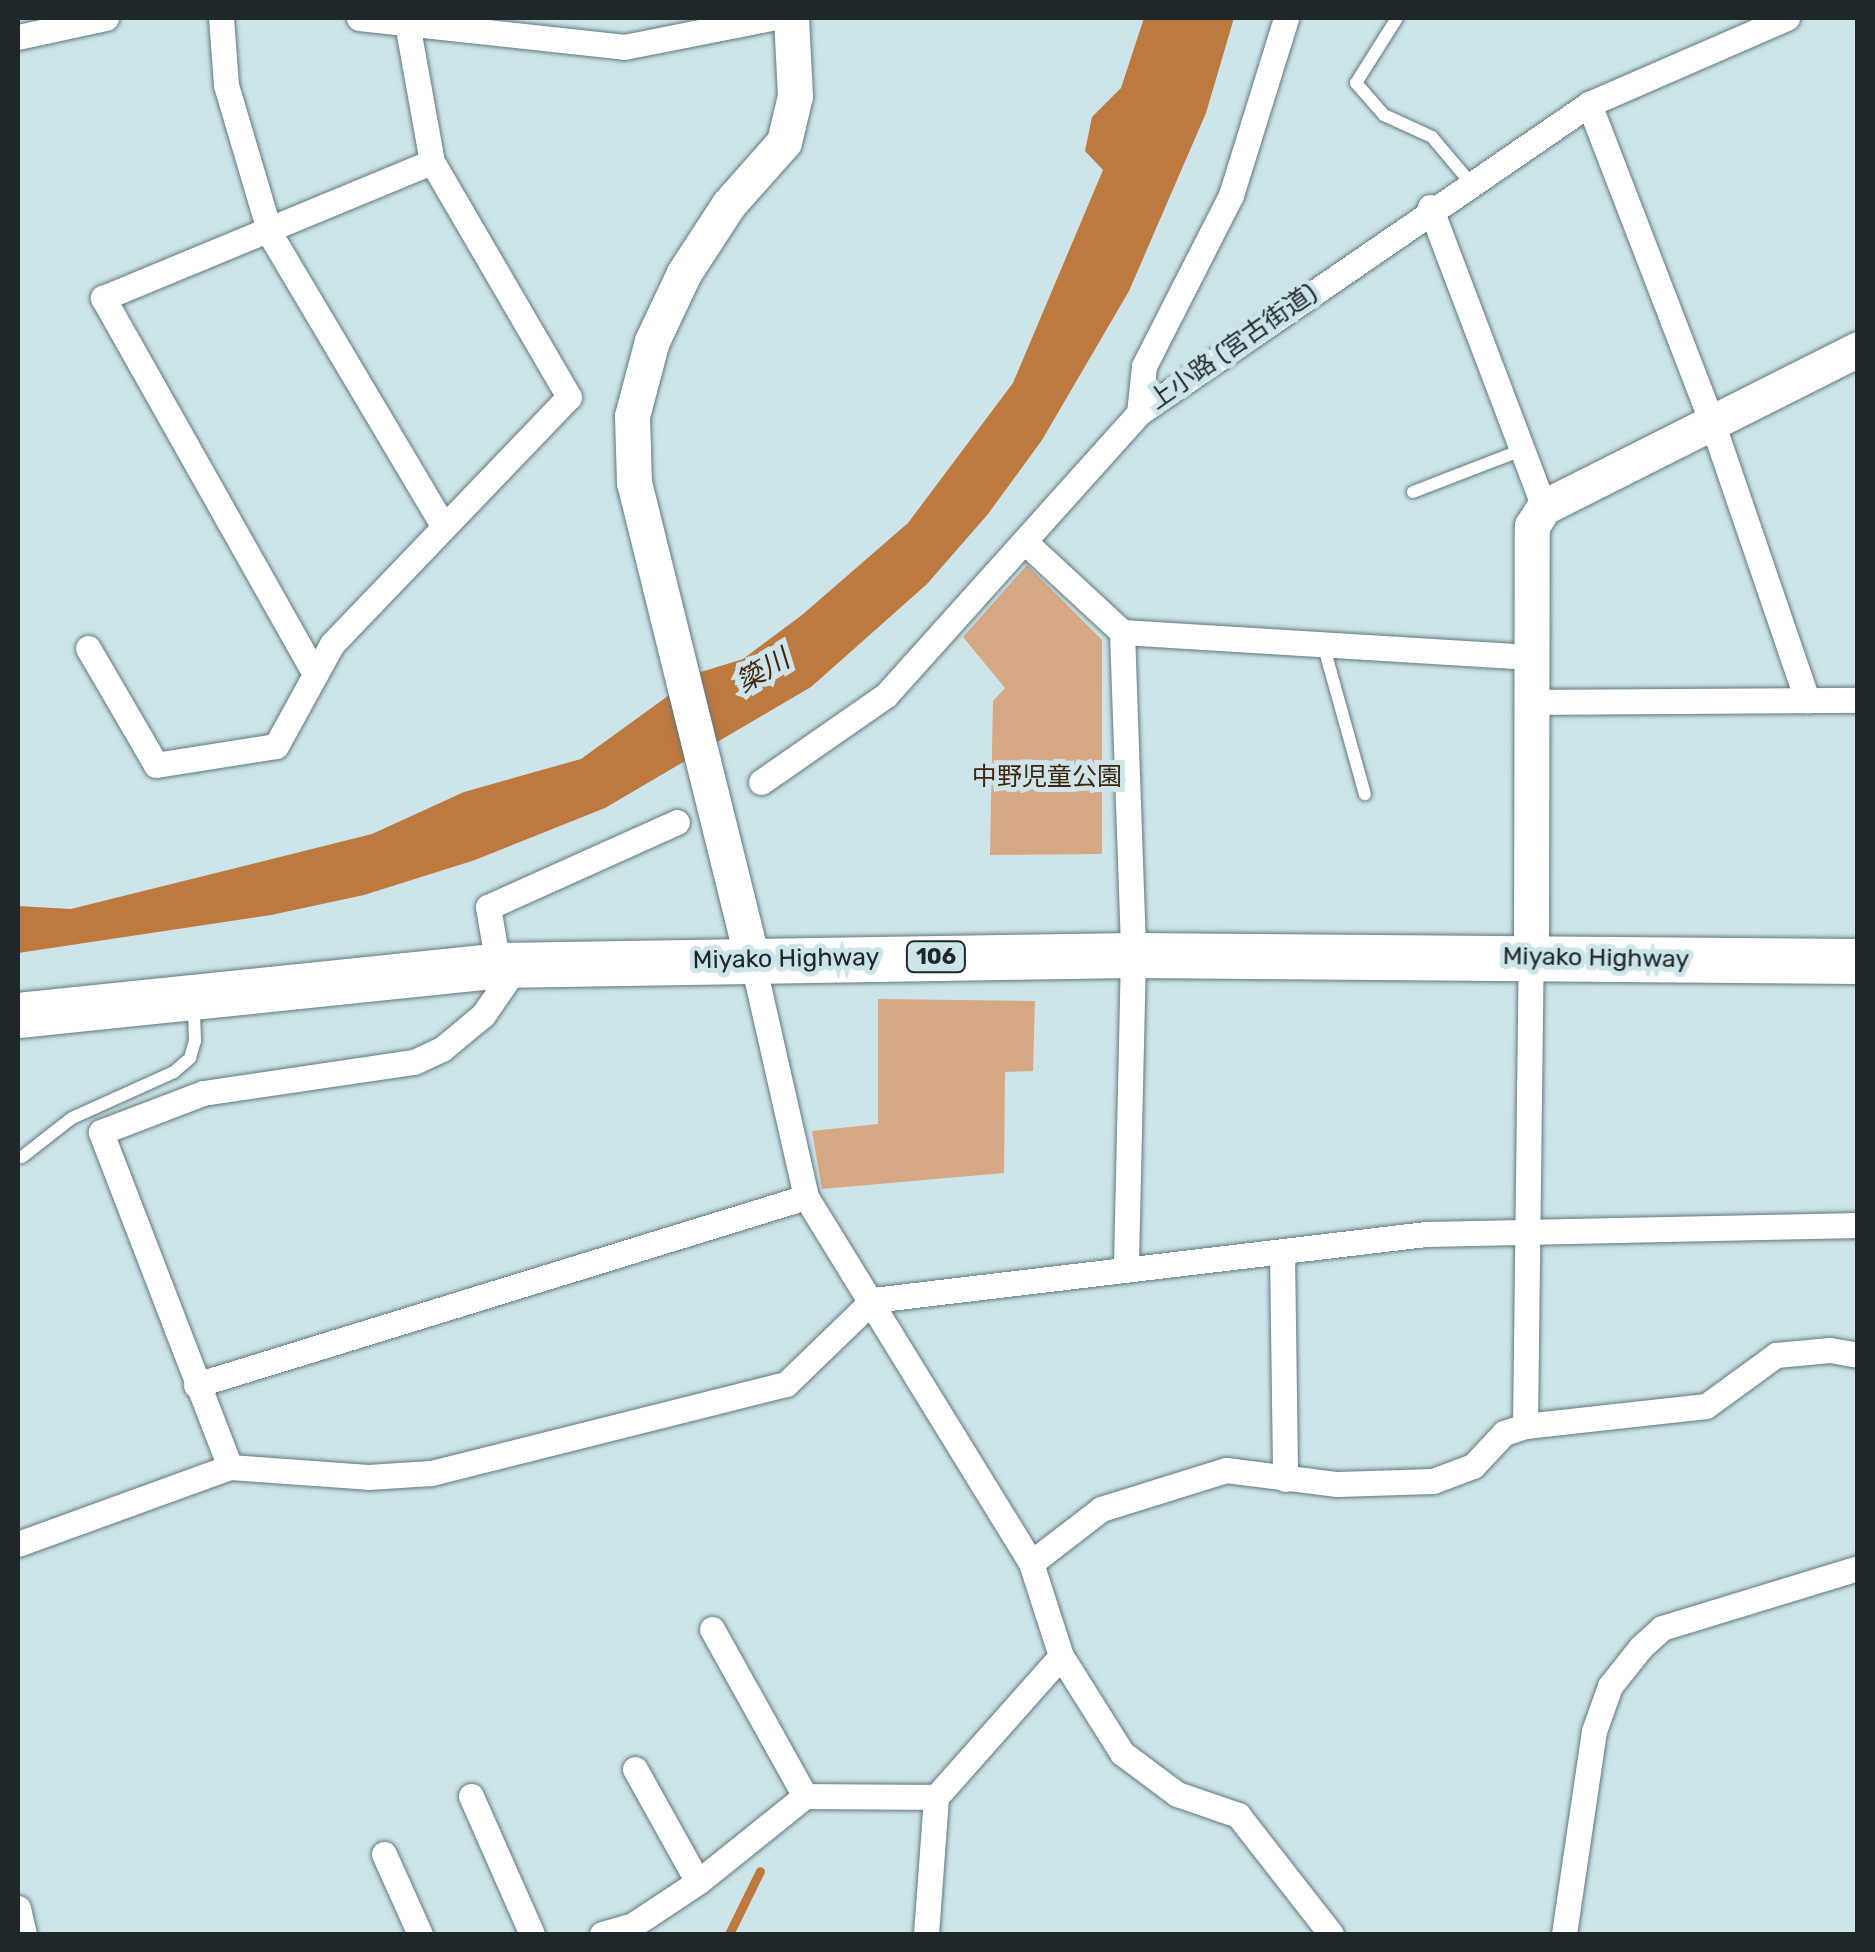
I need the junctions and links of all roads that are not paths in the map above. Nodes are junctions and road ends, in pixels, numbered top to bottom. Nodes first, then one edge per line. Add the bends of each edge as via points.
1 (106, 18) edge
2 (221, 18) edge
3 (360, 18) edge
4 (772, 18) edge
5 (791, 18) edge
6 (1286, 18) edge
7 (1397, 18) edge
8 (1787, 18) edge
9 (407, 23) junction
10 (18, 37) edge
11 (1589, 104) junction
12 (432, 162) junction
13 (1469, 182) junction
14 (1430, 207) junction
15 (270, 234) junction
16 (1858, 349) edge
17 (1139, 412) junction
18 (1712, 425) junction
19 (1522, 450) junction
20 (1412, 492) dead end
21 (1544, 508) junction
22 (442, 524) junction
23 (1026, 543) junction
24 (1122, 632) junction
25 (1323, 644) junction
26 (88, 648) dead end
27 (1534, 657) junction
28 (315, 674) junction
29 (1808, 700) junction
30 (1858, 700) edge
31 (1534, 702) junction
32 (761, 782) dead end
33 (1365, 794) dead end
34 (678, 822) dead end
35 (1133, 955) junction
36 (1531, 958) junction
37 (752, 959) junction
38 (1858, 961) edge
39 (507, 965) junction
40 (193, 995) junction
41 (18, 1015) edge
42 (22, 1158) dead end
43 (806, 1197) junction
44 (1858, 1225) edge
45 (1527, 1227) junction
46 (1282, 1252) junction
47 (1126, 1269) junction
48 (873, 1300) junction
49 (1858, 1355) edge
50 (196, 1386) junction
51 (1526, 1426) junction
52 (230, 1467) junction
53 (1286, 1479) junction
54 (18, 1544) edge
55 (1030, 1563) junction
56 (1858, 1568) edge
57 (712, 1629) dead end
58 (1062, 1656) junction
59 (635, 1769) dead end
60 (471, 1796) dead end
61 (805, 1796) junction
62 (936, 1797) junction
63 (384, 1854) dead end
64 (698, 1882) junction
65 (18, 1908) edge
66 (24, 1934) edge
67 (420, 1934) edge
68 (532, 1934) edge
69 (602, 1934) edge
70 (926, 1934) edge
71 (1331, 1934) edge
72 (1564, 1934) edge

1 - 10 street
2 - 15 street via 226,85
3 - 9 street
4 - 9 street via 624,47
5 - 37 street via 795,96 784,142 729,204 684,273 652,340 632,416 634,483
6 - 17 street via 1230,195 1144,366
7 - 13 lane via 1356,83 1384,115 1432,136
8 - 11 street, 上小路 (宮古街道)
9 - 12 street
11 - 13 street, 上小路 (宮古街道)
11 - 18 street
12 - 15 street
12 - 22 street via 569,397
13 - 14 street, 上小路 (宮古街道)
14 - 17 street, 上小路 (宮古街道)
14 - 19 street
15 - 22 street
15 - 28 street via 103,298
16 - 18 street
17 - 23 street, 上小路 (宮古街道)
18 - 21 street
18 - 29 street
19 - 20 lane
19 - 21 street
21 - 27 street via 1532,526
22 - 28 street via 332,644
23 - 24 street
23 - 32 street, 上小路 (宮古街道) via 886,695
24 - 25 street
24 - 35 street
25 - 27 street
25 - 33 lane
26 - 28 street via 156,765 276,746
27 - 31 street
29 - 30 street
29 - 31 street
31 - 36 street
34 - 39 street via 488,907
35 - 36 highway, Miyako Highway / 106
35 - 37 highway, Miyako Highway / 106
35 - 47 street
36 - 38 highway, Miyako Highway / 106
36 - 45 street
37 - 39 highway, Miyako Highway / 106
37 - 43 street
39 - 40 highway, Miyako Highway / 106
39 - 50 street via 484,1015 414,1062 203,1093 102,1132
40 - 41 highway, Miyako Highway / 106
40 - 42 lane via 190,1058 174,1072 72,1118
43 - 48 street
43 - 50 street
44 - 45 street
45 - 46 street
45 - 51 street
46 - 47 street
46 - 53 street
47 - 48 street
48 - 52 street via 786,1384 431,1473
48 - 55 street
49 - 51 street via 1776,1354 1706,1406
50 - 52 street
51 - 53 street via 1504,1433 1472,1466 1433,1481
52 - 54 street
53 - 55 street via 1226,1470 1100,1509
55 - 58 street
56 - 72 street via 1662,1628 1641,1646 1610,1686 1594,1731
57 - 61 street
58 - 62 street
58 - 71 street via 1122,1753 1177,1794 1238,1815
59 - 64 street
60 - 68 street
61 - 62 street
61 - 64 street
62 - 70 street
63 - 67 street
64 - 69 street via 633,1925
65 - 66 street

